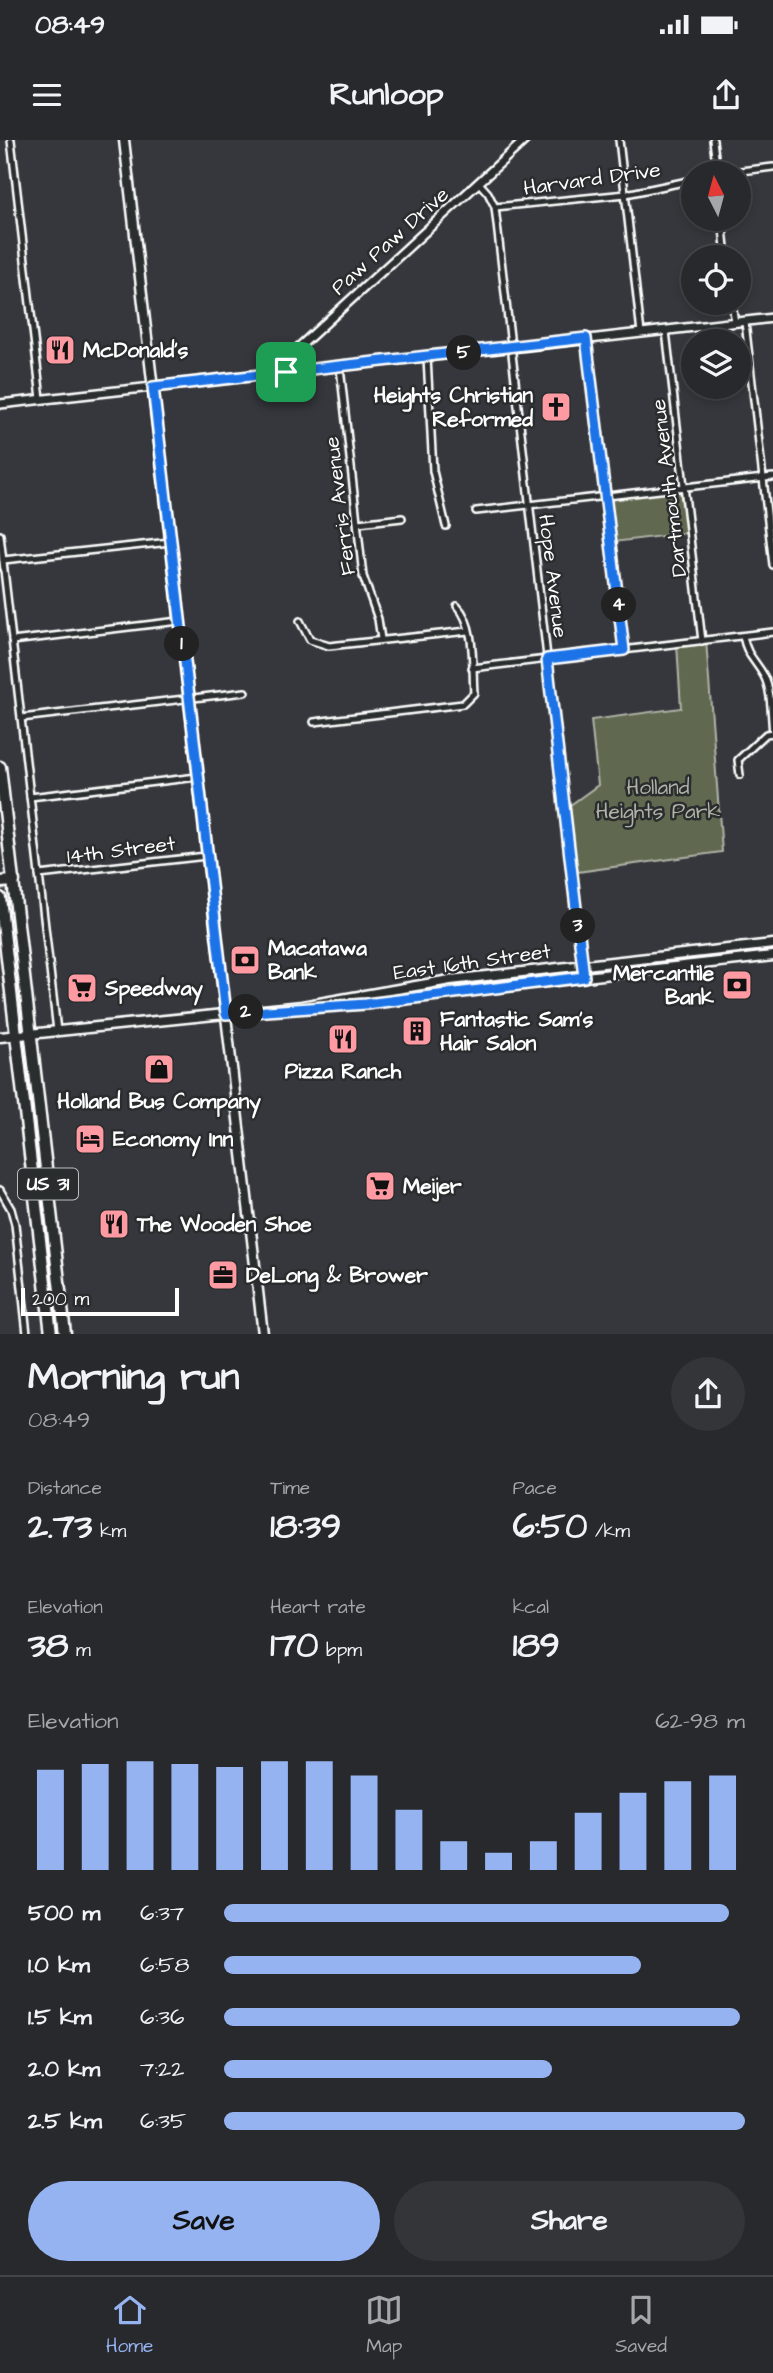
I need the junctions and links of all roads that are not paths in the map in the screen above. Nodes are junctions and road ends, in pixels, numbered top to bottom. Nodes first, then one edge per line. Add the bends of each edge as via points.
1 (11, 140) edge
2 (124, 140) edge
3 (525, 140) edge
4 (619, 140) edge
5 (713, 140) edge
6 (716, 161) edge
7 (773, 167) edge
8 (751, 170) edge
9 (479, 183) junction
10 (681, 183) edge
11 (626, 194) junction
12 (495, 207) junction
13 (733, 315) edge
14 (773, 318) edge
15 (745, 321) junction
16 (734, 323) junction
17 (666, 331) junction
18 (641, 333) junction
19 (586, 338) junction
20 (510, 348) junction
21 (427, 357) junction
22 (340, 367) junction
23 (286, 372) junction
24 (153, 387) junction
25 (41, 399) junction
26 (0, 404) edge
27 (773, 477) edge
28 (763, 478) junction
29 (684, 487) junction
30 (606, 495) junction
31 (528, 505) junction
32 (476, 511) dead end
33 (402, 518) dead end
34 (358, 523) junction
35 (446, 526) dead end
36 (0, 535) edge
37 (170, 542) junction
38 (3, 560) junction
39 (773, 565) edge
40 (457, 606) dead end
41 (179, 621) junction
42 (300, 621) dead end
43 (468, 631) junction
44 (773, 632) edge
45 (743, 636) junction
46 (382, 639) junction
47 (12, 641) junction
48 (702, 641) junction
49 (624, 650) junction
50 (547, 659) junction
51 (472, 668) junction
52 (245, 692) dead end
53 (188, 699) junction
54 (21, 718) junction
55 (314, 722) dead end
56 (773, 733) edge
57 (0, 767) edge
58 (740, 775) dead end
59 (197, 777) junction
60 (30, 797) junction
61 (206, 856) junction
62 (39, 875) junction
63 (14, 881) junction
64 (0, 882) edge
65 (0, 898) edge
66 (773, 944) edge
67 (773, 956) edge
68 (583, 965) junction
69 (584, 977) junction
70 (302, 1006) junction
71 (226, 1014) junction
72 (57, 1031) junction
73 (31, 1034) junction
74 (16, 1035) junction
75 (0, 1037) edge
76 (0, 1190) edge
77 (34, 1192) junction
78 (50, 1199) junction
79 (27, 1334) edge
80 (51, 1334) edge
81 (65, 1334) edge
82 (263, 1334) edge

1 - 25 street
2 - 24 main road
3 - 9 street, Paw Paw Drive
4 - 11 street
5 - 6 street
7 - 8 street
9 - 12 street, Hope Avenue
9 - 23 street, Paw Paw Drive via 297,349
10 - 11 street, Harvard Drive
11 - 12 street, Harvard Drive
11 - 18 street
12 - 20 street, Hope Avenue
13 - 16 street
14 - 15 street
15 - 16 street
15 - 28 street
16 - 17 street
17 - 18 street
17 - 29 street, Dartmouth Avenue
18 - 19 street
19 - 20 street
19 - 30 street
20 - 21 street
20 - 31 street, Hope Avenue
21 - 22 street
21 - 35 street via 433,471
22 - 23 street
22 - 34 street, Ferris Avenue
23 - 24 street
24 - 25 street
24 - 37 main road
25 - 26 street
27 - 28 street
28 - 29 street
28 - 39 street
29 - 30 street
29 - 48 street, Dartmouth Avenue
30 - 31 street
30 - 49 street
31 - 32 street
31 - 50 street, Hope Avenue
33 - 34 street
34 - 46 street, Ferris Avenue via 363,576
36 - 38 street
37 - 38 street
37 - 41 main road
38 - 47 street
40 - 43 street via 464,613
41 - 47 street
41 - 53 main road
42 - 46 street via 307,636 320,645
43 - 46 street
43 - 51 street
44 - 45 street
45 - 48 street
45 - 56 street via 746,653 767,685
47 - 54 street
48 - 49 street
49 - 50 street
50 - 51 street
50 - 68 street, Hope Avenue
51 - 55 street via 474,693 463,704
52 - 53 street
53 - 54 street
53 - 59 main road
54 - 60 street
56 - 58 street via 738,760
57 - 63 highway, US 31
59 - 60 street
59 - 61 main road
60 - 62 street
61 - 62 street, 14th Street
61 - 71 main road
62 - 72 street
63 - 64 highway
63 - 73 highway, US 31
65 - 74 highway, US 31
66 - 68 main road, East 16th Street
67 - 69 main road, East 16th Street
68 - 69 street, Hope Avenue
68 - 70 main road, East 16th Street via 450,980
69 - 70 main road, East 16th Street via 366,1004
70 - 71 main road, East 16th Street
71 - 72 main road, East 16th Street
71 - 82 main road
72 - 73 main road, East 16th Street
73 - 74 main road, East 16th Street
73 - 78 highway, US 31 / US 31
74 - 75 main road, East 16th Street
74 - 77 highway, US 31
76 - 79 street via 13,1217
77 - 78 highway via 43,1200
77 - 80 highway, US 31
78 - 81 highway, US 31 / US 31

